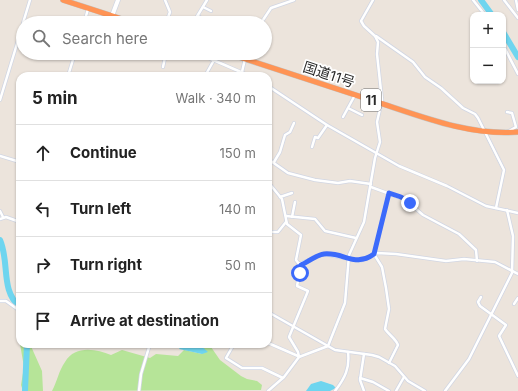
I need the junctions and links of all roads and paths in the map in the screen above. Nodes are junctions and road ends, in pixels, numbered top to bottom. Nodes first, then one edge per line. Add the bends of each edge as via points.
1 (30, 0) edge
2 (63, 0) edge
3 (118, 0) edge
4 (165, 0) edge
5 (207, 0) edge
6 (294, 0) edge
7 (373, 0) edge
8 (473, 0) edge
9 (504, 0) edge
10 (516, 0) edge
11 (203, 7) junction
12 (89, 8) junction
13 (518, 10) edge
14 (211, 11) dead end
15 (483, 12) edge
16 (25, 16) edge
17 (86, 16) edge
18 (112, 16) joint
19 (169, 16) edge
20 (198, 16) edge
21 (266, 16) edge
22 (518, 18) edge
23 (375, 36) junction
24 (16, 46) edge
25 (505, 48) edge
26 (74, 60) edge
27 (164, 60) edge
28 (214, 60) joint
29 (244, 60) edge
30 (253, 60) edge
31 (163, 66) dead end
32 (69, 72) edge
33 (207, 72) edge
34 (242, 72) joint
35 (518, 74) edge
36 (272, 89) edge
37 (1, 94) edge
38 (355, 95) junction
39 (0, 100) edge
40 (382, 103) junction
41 (348, 108) junction
42 (507, 112) dead end
43 (362, 116) dead end
44 (343, 117) dead end
45 (294, 123) dead end
46 (327, 125) junction
47 (484, 132) junction
48 (518, 132) edge
49 (508, 133) junction
50 (312, 147) dead end
51 (377, 154) junction
52 (0, 156) edge
53 (16, 161) edge
54 (274, 162) joint
55 (371, 185) junction
56 (272, 187) edge
57 (292, 193) dead end
58 (389, 193) junction
59 (280, 197) junction
60 (295, 202) dead end
61 (496, 208) junction
62 (507, 210) junction
63 (0, 212) edge
64 (518, 213) edge
65 (3, 216) junction
66 (286, 216) junction
67 (292, 217) junction
68 (0, 219) edge
69 (16, 221) edge
70 (286, 221) junction
71 (272, 232) edge
72 (356, 238) junction
73 (374, 254) junction
74 (349, 258) junction
75 (477, 261) junction
76 (301, 265) junction
77 (512, 270) junction
78 (518, 274) edge
79 (481, 297) dead end
80 (518, 298) edge
81 (0, 301) edge
82 (514, 304) dead end
83 (16, 308) edge
84 (272, 314) edge
85 (491, 314) junction
86 (293, 327) junction
87 (272, 345) edge
88 (328, 346) junction
89 (149, 348) edge
90 (232, 348) edge
91 (348, 352) junction
92 (364, 354) junction
93 (298, 356) junction
94 (389, 363) junction
95 (518, 376) edge
96 (404, 377) junction
97 (283, 378) junction
98 (360, 378) junction
99 (139, 391) edge
100 (268, 391) edge
101 (335, 391) edge
102 (364, 391) edge
103 (388, 391) edge
104 (396, 391) edge
105 (425, 391) edge
106 (445, 391) edge

1 - 16 street
2 - 12 highway
3 - 18 street
4 - 19 street via 170,12
5 - 11 street
6 - 21 street via 271,8
7 - 23 street via 361,21
8 - 15 street
9 - 22 street
10 - 13 street
11 - 14 street
11 - 20 street
12 - 17 street
12 - 18 highway
23 - 40 street via 378,42
23 - 47 street via 413,62 425,77 462,108 475,114
24 - 37 street
25 - 35 street
26 - 32 street
27 - 31 street
28 - 33 street
28 - 34 street
29 - 34 street
30 - 38 highway, 国道11号 / 11
36 - 46 street
37 - 39 street
38 - 40 highway, 国道11号 / 11
38 - 41 street
40 - 47 highway, 国道11号 / 11
40 - 51 street via 377,122 380,137
41 - 43 street
41 - 44 street
42 - 49 street via 512,113 516,127
45 - 54 street via 290,132 285,135
46 - 50 street via 318,138 315,137
46 - 51 street
47 - 49 highway, 国道11号 / 11
47 - 61 street via 504,170
48 - 49 highway, 国道11号 / 11
51 - 55 street
51 - 61 street
52 - 53 street
54 - 55 street via 288,172 315,180 338,183 350,181
55 - 58 street
55 - 72 street via 364,222
56 - 59 street
57 - 59 street
58 - 73 street
58 - 75 street via 406,200 423,214 461,235 476,250
59 - 66 street
60 - 67 street
61 - 62 street
62 - 64 street
62 - 77 street via 513,236
63 - 65 street
65 - 68 street
65 - 69 street
66 - 67 street
66 - 70 street
67 - 72 street via 315,219 325,231
70 - 71 street via 278,232
70 - 76 street via 301,235 296,260
72 - 74 street
73 - 74 street via 360,261
73 - 75 street via 396,254 449,262 464,259
73 - 94 street via 382,267 386,288 389,310 386,329 398,345
74 - 76 street via 324,254
74 - 88 street via 345,303
75 - 77 street via 495,262
76 - 86 street via 297,286 308,292
77 - 78 street
77 - 85 street
79 - 85 street via 478,302 480,306
80 - 82 street
81 - 83 street via 6,301
84 - 86 street
85 - 95 street via 506,325 499,336
85 - 106 street via 469,359
86 - 88 street via 314,336
86 - 93 street via 289,337
87 - 93 street
88 - 91 street
88 - 93 street
89 - 99 street
90 - 97 street via 226,358 237,366 262,368
91 - 92 street
91 - 101 street via 348,372
92 - 94 street via 376,356
92 - 98 street
93 - 97 street
94 - 96 street
96 - 104 street
96 - 105 street
97 - 100 street
98 - 102 street
98 - 103 street

